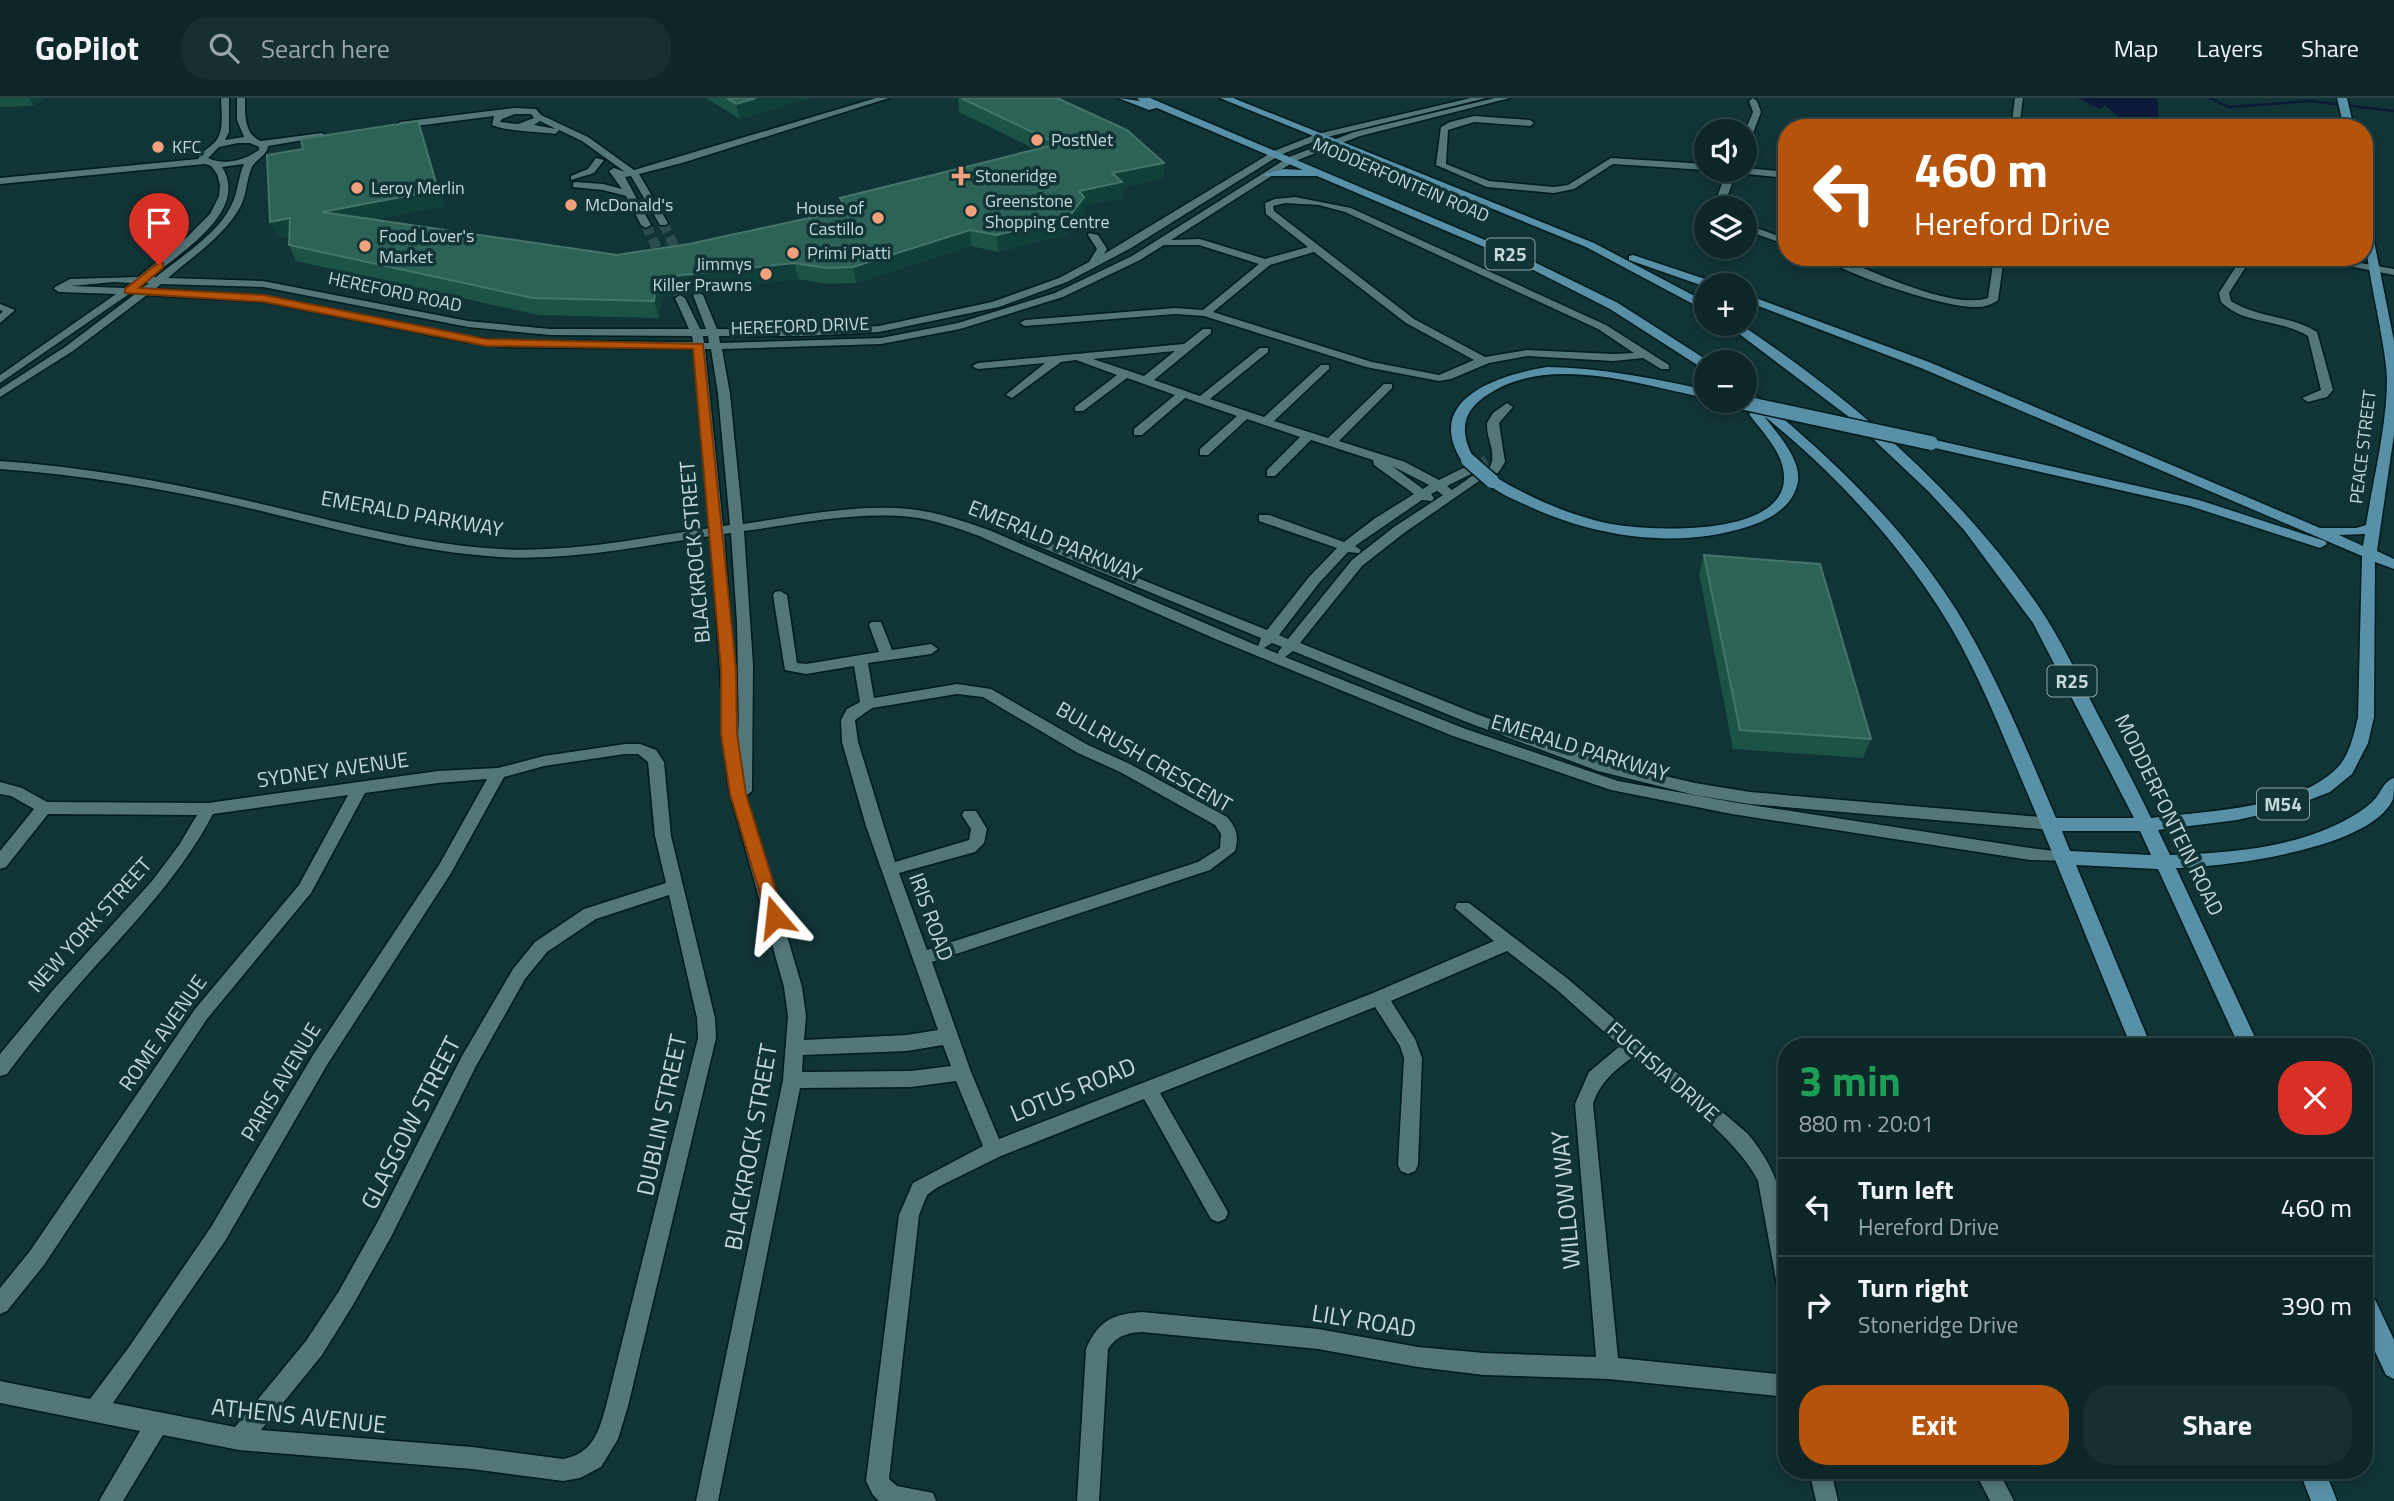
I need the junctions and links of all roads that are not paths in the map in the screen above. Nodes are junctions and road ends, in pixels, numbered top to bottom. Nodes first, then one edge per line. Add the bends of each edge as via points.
1 (225, 98) edge
2 (242, 98) edge
3 (863, 98) edge
4 (885, 98) edge
5 (1123, 98) edge
6 (1142, 98) edge
7 (1225, 98) edge
8 (1452, 98) edge
9 (1482, 98) edge
10 (1506, 98) edge
11 (2019, 98) edge
12 (2342, 98) edge
13 (1753, 101) dead end
14 (1469, 104) junction
15 (508, 113) junction
16 (539, 117) junction
17 (1754, 119) edge
18 (2016, 119) edge
19 (2347, 119) edge
20 (495, 122) junction
21 (1203, 123) junction
22 (1530, 123) dead end
23 (523, 126) junction
24 (1320, 136) junction
25 (332, 137) edge
26 (251, 141) junction
27 (1335, 142) junction
28 (218, 145) junction
29 (260, 151) junction
30 (1277, 153) junction
31 (612, 158) junction
32 (1292, 159) junction
33 (208, 160) junction
34 (599, 160) junction
35 (658, 160) junction
36 (678, 161) junction
37 (1694, 166) edge
38 (624, 172) junction
39 (1757, 172) edge
40 (1269, 174) junction
41 (1778, 174) edge
42 (1331, 176) junction
43 (0, 181) edge
44 (643, 187) junction
45 (629, 194) junction
46 (1229, 201) junction
47 (1209, 214) junction
48 (663, 223) tunnel mouth
49 (646, 225) tunnel mouth
50 (1757, 231) edge
51 (1093, 235) dead end
52 (1778, 239) edge
53 (1590, 245) junction
54 (1127, 246) junction
55 (1158, 246) junction
56 (1317, 248) junction
57 (1272, 260) junction
58 (159, 265) junction
59 (1092, 266) junction
60 (1852, 266) edge
61 (1998, 266) edge
62 (2241, 266) edge
63 (2361, 266) edge
64 (2373, 268) junction
65 (2394, 272) edge
66 (114, 279) junction
67 (143, 279) junction
68 (161, 279) junction
69 (1694, 279) edge
70 (129, 291) junction
71 (147, 291) junction
72 (698, 295) tunnel mouth
73 (1694, 301) edge
74 (1757, 302) edge
75 (0, 307) edge
76 (707, 313) junction
77 (1205, 313) junction
78 (0, 320) edge
79 (1025, 323) dead end
80 (1208, 331) dead end
81 (802, 333) junction
82 (636, 334) junction
83 (1750, 336) edge
84 (698, 340) junction
85 (716, 340) junction
86 (825, 344) junction
87 (1187, 347) junction
88 (1264, 350) dead end
89 (1645, 354) junction
90 (1077, 357) junction
91 (1694, 357) edge
92 (1058, 359) junction
93 (1483, 361) junction
94 (978, 366) dead end
95 (1665, 366) dead end
96 (1325, 367) dead end
97 (721, 369) junction
98 (1125, 374) junction
99 (0, 380) edge
100 (1145, 381) junction
101 (1388, 386) dead end
102 (1694, 392) edge
103 (0, 394) edge
104 (1183, 394) junction
105 (1012, 395) dead end
106 (2308, 398) dead end
107 (1202, 400) junction
108 (1757, 403) edge
109 (1757, 406) edge
110 (1507, 407) dead end
111 (1079, 409) dead end
112 (1754, 413) edge
113 (1244, 415) junction
114 (1266, 422) junction
115 (1138, 432) dead end
116 (1308, 436) junction
117 (1330, 443) junction
118 (1204, 452) dead end
119 (1371, 457) junction
120 (0, 459) edge
121 (0, 465) edge
122 (1470, 470) junction
123 (1491, 471) junction
124 (1271, 473) dead end
125 (1438, 485) junction
126 (1422, 494) junction
127 (1451, 495) junction
128 (1436, 503) junction
129 (1260, 522) dead end
130 (736, 524) junction
131 (717, 527) junction
132 (2374, 527) junction
133 (2309, 528) junction
134 (1342, 551) junction
135 (2370, 558) junction
136 (1362, 559) junction
137 (2394, 564) edge
138 (2394, 573) edge
139 (780, 595) dead end
140 (876, 625) dead end
141 (1270, 637) junction
142 (1290, 645) junction
143 (931, 649) dead end
144 (1258, 652) junction
145 (887, 656) junction
146 (860, 660) junction
147 (1278, 660) junction
148 (868, 704) junction
149 (498, 773) junction
150 (656, 776) joint
151 (2394, 784) edge
152 (0, 788) edge
153 (360, 788) junction
154 (743, 804) junction
155 (44, 808) junction
156 (208, 809) junction
157 (970, 815) dead end
158 (2051, 824) junction
159 (2147, 825) junction
160 (2064, 857) junction
161 (2165, 862) junction
162 (0, 863) edge
163 (890, 869) junction
164 (673, 887) junction
165 (1463, 908) dead end
166 (1510, 942) junction
167 (921, 959) junction
168 (1379, 998) junction
169 (950, 1036) junction
170 (2138, 1038) edge
171 (2245, 1038) edge
172 (1632, 1046) junction
173 (796, 1048) junction
174 (0, 1068) edge
175 (962, 1072) junction
176 (792, 1080) junction
177 (1148, 1088) junction
178 (994, 1150) junction
179 (1408, 1165) dead end
180 (1219, 1213) dead end
181 (1778, 1232) edge
182 (0, 1304) edge
183 (2373, 1321) edge
184 (2394, 1367) edge
185 (1608, 1368) junction
186 (1778, 1385) edge
187 (0, 1392) edge
188 (95, 1409) junction
189 (157, 1424) junction
190 (239, 1439) junction
191 (593, 1458) joint
192 (1822, 1479) edge
193 (1991, 1479) edge
194 (2315, 1479) edge
195 (110, 1501) edge
196 (707, 1501) edge
197 (925, 1501) edge
198 (1088, 1501) edge
199 (1827, 1501) edge
200 (2004, 1501) edge
201 (2324, 1501) edge

1 - 28 street via 225,132
2 - 26 street via 241,121
3 - 35 street
4 - 36 street
5 - 21 main road
6 - 21 main road, MODDERFONTEIN ROAD / R25
7 - 24 main road, MODDERFONTEIN ROAD / R25
8 - 14 street
9 - 14 street, HEREFORD DRIVE
10 - 14 street, HEREFORD DRIVE
11 - 18 street
12 - 19 main road
13 - 17 street
14 - 24 street, HEREFORD DRIVE
14 - 27 street, HEREFORD DRIVE
15 - 16 street via 528,110
15 - 20 street
15 - 20 street via 388,129
16 - 23 street
16 - 31 street via 575,133
20 - 23 street via 503,127
21 - 30 main road, MODDERFONTEIN ROAD / R25
22 - 37 street via 1472,119 1449,125 1444,129 1441,165 1487,184 1554,190 1571,187 1611,161
23 - 34 street via 558,132
24 - 27 main road, MODDERFONTEIN ROAD / R25
24 - 30 street, HEREFORD DRIVE
25 - 29 street
26 - 28 street
26 - 29 street
27 - 32 street, HEREFORD DRIVE
27 - 53 main road, MODDERFONTEIN ROAD / R25
28 - 33 street
29 - 33 street via 235,163
29 - 68 street via 244,168 241,199 232,214
30 - 32 main road, MODDERFONTEIN ROAD / R25
30 - 54 street, HEREFORD DRIVE
31 - 35 street
31 - 38 street
32 - 40 street, HEREFORD DRIVE
32 - 42 main road, MODDERFONTEIN ROAD / R25
33 - 43 street
33 - 58 street via 225,180 220,207
34 - 38 street
34 - 45 street via 575,181
35 - 38 street
36 - 38 street
36 - 44 street
38 - 44 street
38 - 45 street
39 - 41 street
40 - 42 main road
40 - 46 street, HEREFORD DRIVE
42 - 91 main road, MODDERFONTEIN ROAD / R25 via 1566,280
44 - 48 street
45 - 49 street
46 - 47 street, HEREFORD DRIVE
46 - 54 street via 1141,246
47 - 55 street, HEREFORD DRIVE
47 - 57 street via 1198,230 1205,237
50 - 52 street
51 - 59 street via 1102,249
53 - 69 main road
53 - 73 main road, MODDERFONTEIN ROAD / R25
54 - 59 street, HEREFORD DRIVE
55 - 57 street via 1195,241
55 - 86 street, HEREFORD DRIVE via 1092,281 1024,308 912,337
56 - 57 street
56 - 89 street via 1269,212 1268,205 1283,199 1348,210 1602,327
56 - 93 street via 1420,328
57 - 77 street
58 - 66 street
58 - 67 street
59 - 81 street, HEREFORD DRIVE via 1024,295 956,315 879,329
60 - 61 street via 1974,306 1993,300
62 - 106 street via 2224,293 2226,302 2239,311 2314,334 2327,390
63 - 64 street
64 - 65 street
64 - 132 main road, PEACE STREET / M54 via 2393,368
66 - 67 street, HEREFORD ROAD
66 - 70 street, HEREFORD ROAD via 70,282 59,289
67 - 68 street, HEREFORD ROAD
67 - 70 street
68 - 71 street
68 - 82 street, HEREFORD ROAD via 285,286 488,327
70 - 71 street
70 - 99 street
71 - 84 street via 264,299 486,342
71 - 103 street
72 - 76 street, BLACKROCK STREET
74 - 133 main road via 1925,365
75 - 78 street via 10,310
76 - 81 street via 739,327
76 - 85 street, BLACKROCK STREET
77 - 79 street
77 - 93 street via 1370,365 1439,378
80 - 87 street
81 - 85 street, HEREFORD DRIVE
82 - 84 street, HEREFORD ROAD
82 - 84 street, BLACKROCK STREET via 668,325 683,304
83 - 159 main road, MODDERFONTEIN ROAD / R25 via 1843,404 1957,511 2034,612
84 - 85 street, HEREFORD ROAD
84 - 131 street, BLACKROCK STREET
85 - 86 street, HEREFORD DRIVE
85 - 97 street, BLACKROCK STREET
86 - 97 street via 745,352
87 - 90 street
87 - 100 street
88 - 107 street
89 - 93 street via 1626,358 1549,352
89 - 95 street
90 - 92 street
90 - 98 street
92 - 94 street
92 - 105 street
96 - 114 street
97 - 130 street, BLACKROCK STREET
98 - 100 street
98 - 111 street
100 - 104 street
101 - 117 street
102 - 122 main road via 1589,373 1544,372 1508,380 1474,397 1457,424 1457,439
104 - 107 street
104 - 115 street
107 - 113 street
108 - 158 main road via 1874,514 1947,608 1975,657
109 - 135 main road, bridge via 2194,503
110 - 123 street via 1492,424 1501,455 1500,465
112 - 123 main road via 1781,442 1788,460 1791,480 1786,497 1776,508 1738,527 1707,534 1604,527 1552,512
113 - 114 street
113 - 118 street
114 - 116 street
116 - 117 street
116 - 124 street
117 - 119 street
119 - 125 street via 1413,469
119 - 126 street
120 - 131 street, EMERALD PARKWAY via 107,470 496,547 550,548
121 - 131 street, EMERALD PARKWAY via 103,474 480,551 582,550
122 - 123 main road, bridge
122 - 125 street
122 - 127 street
125 - 126 street
125 - 127 street
126 - 128 street
126 - 134 street
127 - 128 street
128 - 136 street
129 - 134 street
130 - 131 street, EMERALD PARKWAY
130 - 141 street, EMERALD PARKWAY via 858,504 957,512
130 - 144 street, EMERALD PARKWAY via 864,513 910,513 953,522 1028,550
130 - 154 street, BLACKROCK STREET via 746,640
131 - 154 street, BLACKROCK STREET via 729,734
132 - 133 main road via 2356,532
132 - 135 main road, PEACE STREET / M54
133 - 135 main road
134 - 136 street
134 - 141 street
135 - 137 main road
135 - 138 main road
135 - 159 main road, PEACE STREET / M54 via 2366,717 2360,743 2346,770 2324,788 2286,803
136 - 142 street
139 - 146 street via 790,667 806,669
140 - 145 street
141 - 142 street, EMERALD PARKWAY
141 - 144 street
142 - 147 street
142 - 158 street, EMERALD PARKWAY via 1552,749 1646,779 1750,798
143 - 145 street
144 - 147 street, EMERALD PARKWAY
145 - 146 street
146 - 148 street
147 - 160 street, EMERALD PARKWAY via 1481,740 1617,786 1732,808
148 - 163 street, IRIS ROAD via 848,720 850,742
148 - 167 street, BULLRUSH CRESCENT via 957,689 986,692 1229,829 1227,850 1204,866
149 - 150 street, SYDNEY AVENUE via 544,761 640,749 656,762
149 - 153 street, SYDNEY AVENUE
149 - 188 street, PARIS AVENUE via 444,869 320,1060 218,1234
150 - 164 street, DUBLIN STREET
151 - 161 main road, M54 via 2389,797 2368,817 2339,832 2280,849
152 - 155 street, SYDNEY AVENUE
153 - 156 street, SYDNEY AVENUE
153 - 182 street, ROME AVENUE via 305,889 195,1023 65,1217
154 - 173 street, BLACKROCK STREET via 787,959 797,1016
155 - 156 street, SYDNEY AVENUE
155 - 162 street
156 - 174 street, NEW YORK STREET via 184,853
157 - 163 street via 979,829 976,843 969,848
158 - 159 main road, M54
158 - 160 main road
159 - 161 main road, MODDERFONTEIN ROAD / R25
160 - 161 main road, M54
160 - 170 main road
161 - 171 main road, MODDERFONTEIN ROAD / R25
163 - 167 street, IRIS ROAD
164 - 190 street, GLASGOW STREET via 590,914 541,947 519,974 346,1298 314,1348
164 - 191 street, DUBLIN STREET via 707,1038 617,1406 610,1431
165 - 166 street, FUCHSIA DRIVE
166 - 168 street, LOTUS ROAD
166 - 172 street, FUCHSIA DRIVE
167 - 169 street, IRIS ROAD
168 - 177 street, LOTUS ROAD
168 - 179 street via 1413,1058
169 - 173 street via 907,1044
169 - 175 street, IRIS ROAD
172 - 181 street, FUCHSIA DRIVE via 1741,1140 1759,1162
172 - 185 street, WILLOW WAY via 1596,1074 1584,1104
173 - 176 street, BLACKROCK STREET
175 - 176 street via 911,1079
175 - 178 street, IRIS ROAD
176 - 196 street, BLACKROCK STREET
177 - 178 street, LOTUS ROAD
177 - 180 street
178 - 197 street, LOTUS ROAD via 920,1189 909,1215 877,1481 892,1497
183 - 184 main road
185 - 186 street, LILY ROAD
185 - 198 street, LILY ROAD via 1484,1364 1318,1339 1126,1323 1102,1335 1097,1349
187 - 188 street, ATHENS AVENUE
188 - 189 street, ATHENS AVENUE
189 - 190 street, ATHENS AVENUE
189 - 195 street
190 - 191 street, ATHENS AVENUE via 563,1470 580,1467
192 - 199 street
193 - 200 street
194 - 201 main road

